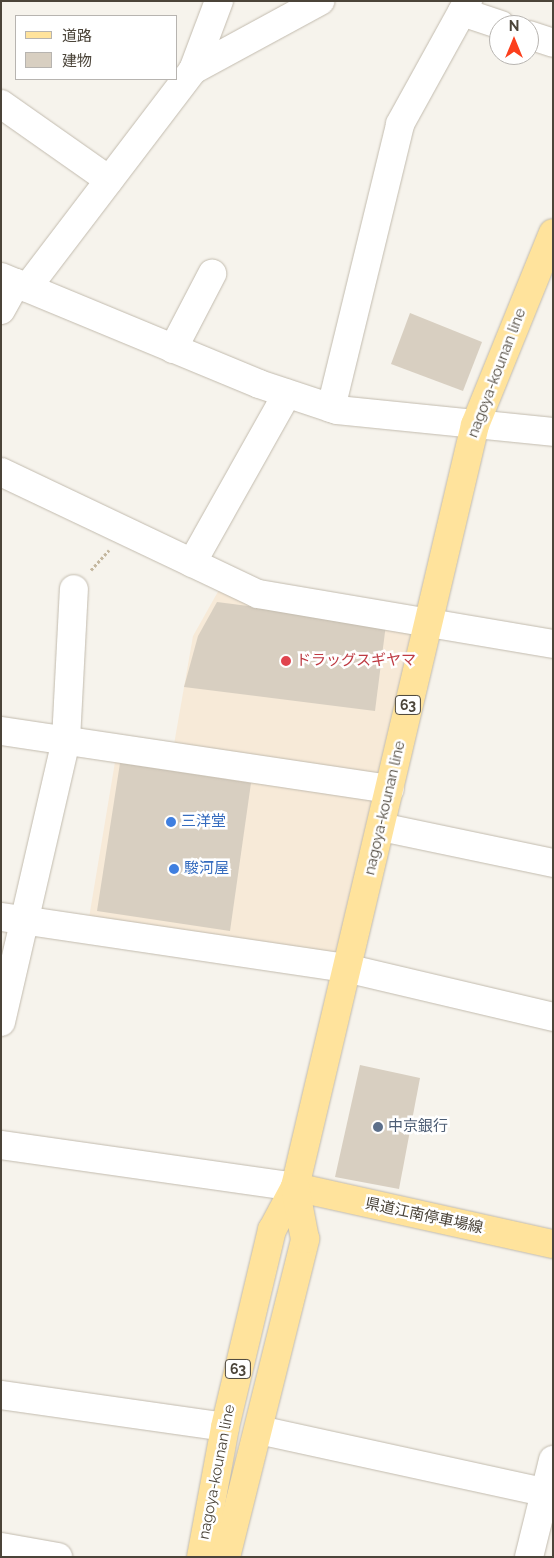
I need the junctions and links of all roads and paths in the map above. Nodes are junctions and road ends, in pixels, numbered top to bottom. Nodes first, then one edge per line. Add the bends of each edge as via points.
1 (219, 1) edge
2 (320, 1) edge
3 (465, 6) edge
4 (489, 19) edge
5 (539, 38) edge
6 (553, 43) edge
7 (193, 70) junction
8 (1, 104) edge
9 (109, 180) junction
10 (553, 233) edge
11 (212, 274) dead end
12 (15, 282) edge
13 (1, 310) edge
14 (173, 350) junction
15 (287, 394) junction
16 (331, 408) junction
17 (475, 425) junction
18 (553, 432) edge
19 (1, 472) edge
20 (127, 531) junction
21 (192, 563) junction
22 (74, 589) joint
23 (427, 624) junction
24 (553, 644) edge
25 (1, 731) edge
26 (66, 740) junction
27 (390, 789) junction
28 (381, 827) junction
29 (553, 863) edge
30 (13, 919) edge
31 (346, 968) junction
32 (553, 1017) edge
33 (1, 1022) edge
34 (1, 1145) edge
35 (295, 1188) junction
36 (553, 1244) edge
37 (1, 1395) edge
38 (224, 1427) junction
39 (259, 1430) junction
40 (553, 1460) edge
41 (549, 1493) edge
42 (1, 1547) edge
43 (58, 1557) edge
44 (200, 1557) edge
45 (226, 1557) edge
46 (529, 1557) edge

1 - 7 street
2 - 7 street
3 - 4 street
3 - 16 street via 400,124
5 - 6 street
7 - 9 street
8 - 9 street
9 - 12 street
10 - 17 main road, nagoya-kounan line / 63
11 - 14 street
12 - 13 street
12 - 14 street
14 - 15 street
15 - 16 street
15 - 21 street
16 - 17 street
17 - 18 street
17 - 23 main road, nagoya-kounan line / 63
19 - 20 street
20 - 21 street
20 - 22 path
21 - 23 street via 258,594
22 - 26 street
23 - 24 street
23 - 27 main road, nagoya-kounan line / 63
25 - 26 street
26 - 27 street
26 - 30 street
27 - 28 main road, nagoya-kounan line / 63
28 - 29 street
28 - 31 main road, nagoya-kounan line / 63
30 - 31 street
30 - 33 street
31 - 32 street
31 - 35 main road, nagoya-kounan line / 63
34 - 35 street
35 - 36 main road, 県道江南停車場線
35 - 38 main road, nagoya-kounan line / 63 via 272,1230
35 - 39 main road, nagoya-kounan line / 63 via 306,1239
37 - 38 street
38 - 44 main road, nagoya-kounan line / 63
39 - 41 street
39 - 45 main road, nagoya-kounan line / 63
40 - 41 street
41 - 46 street
42 - 43 street

